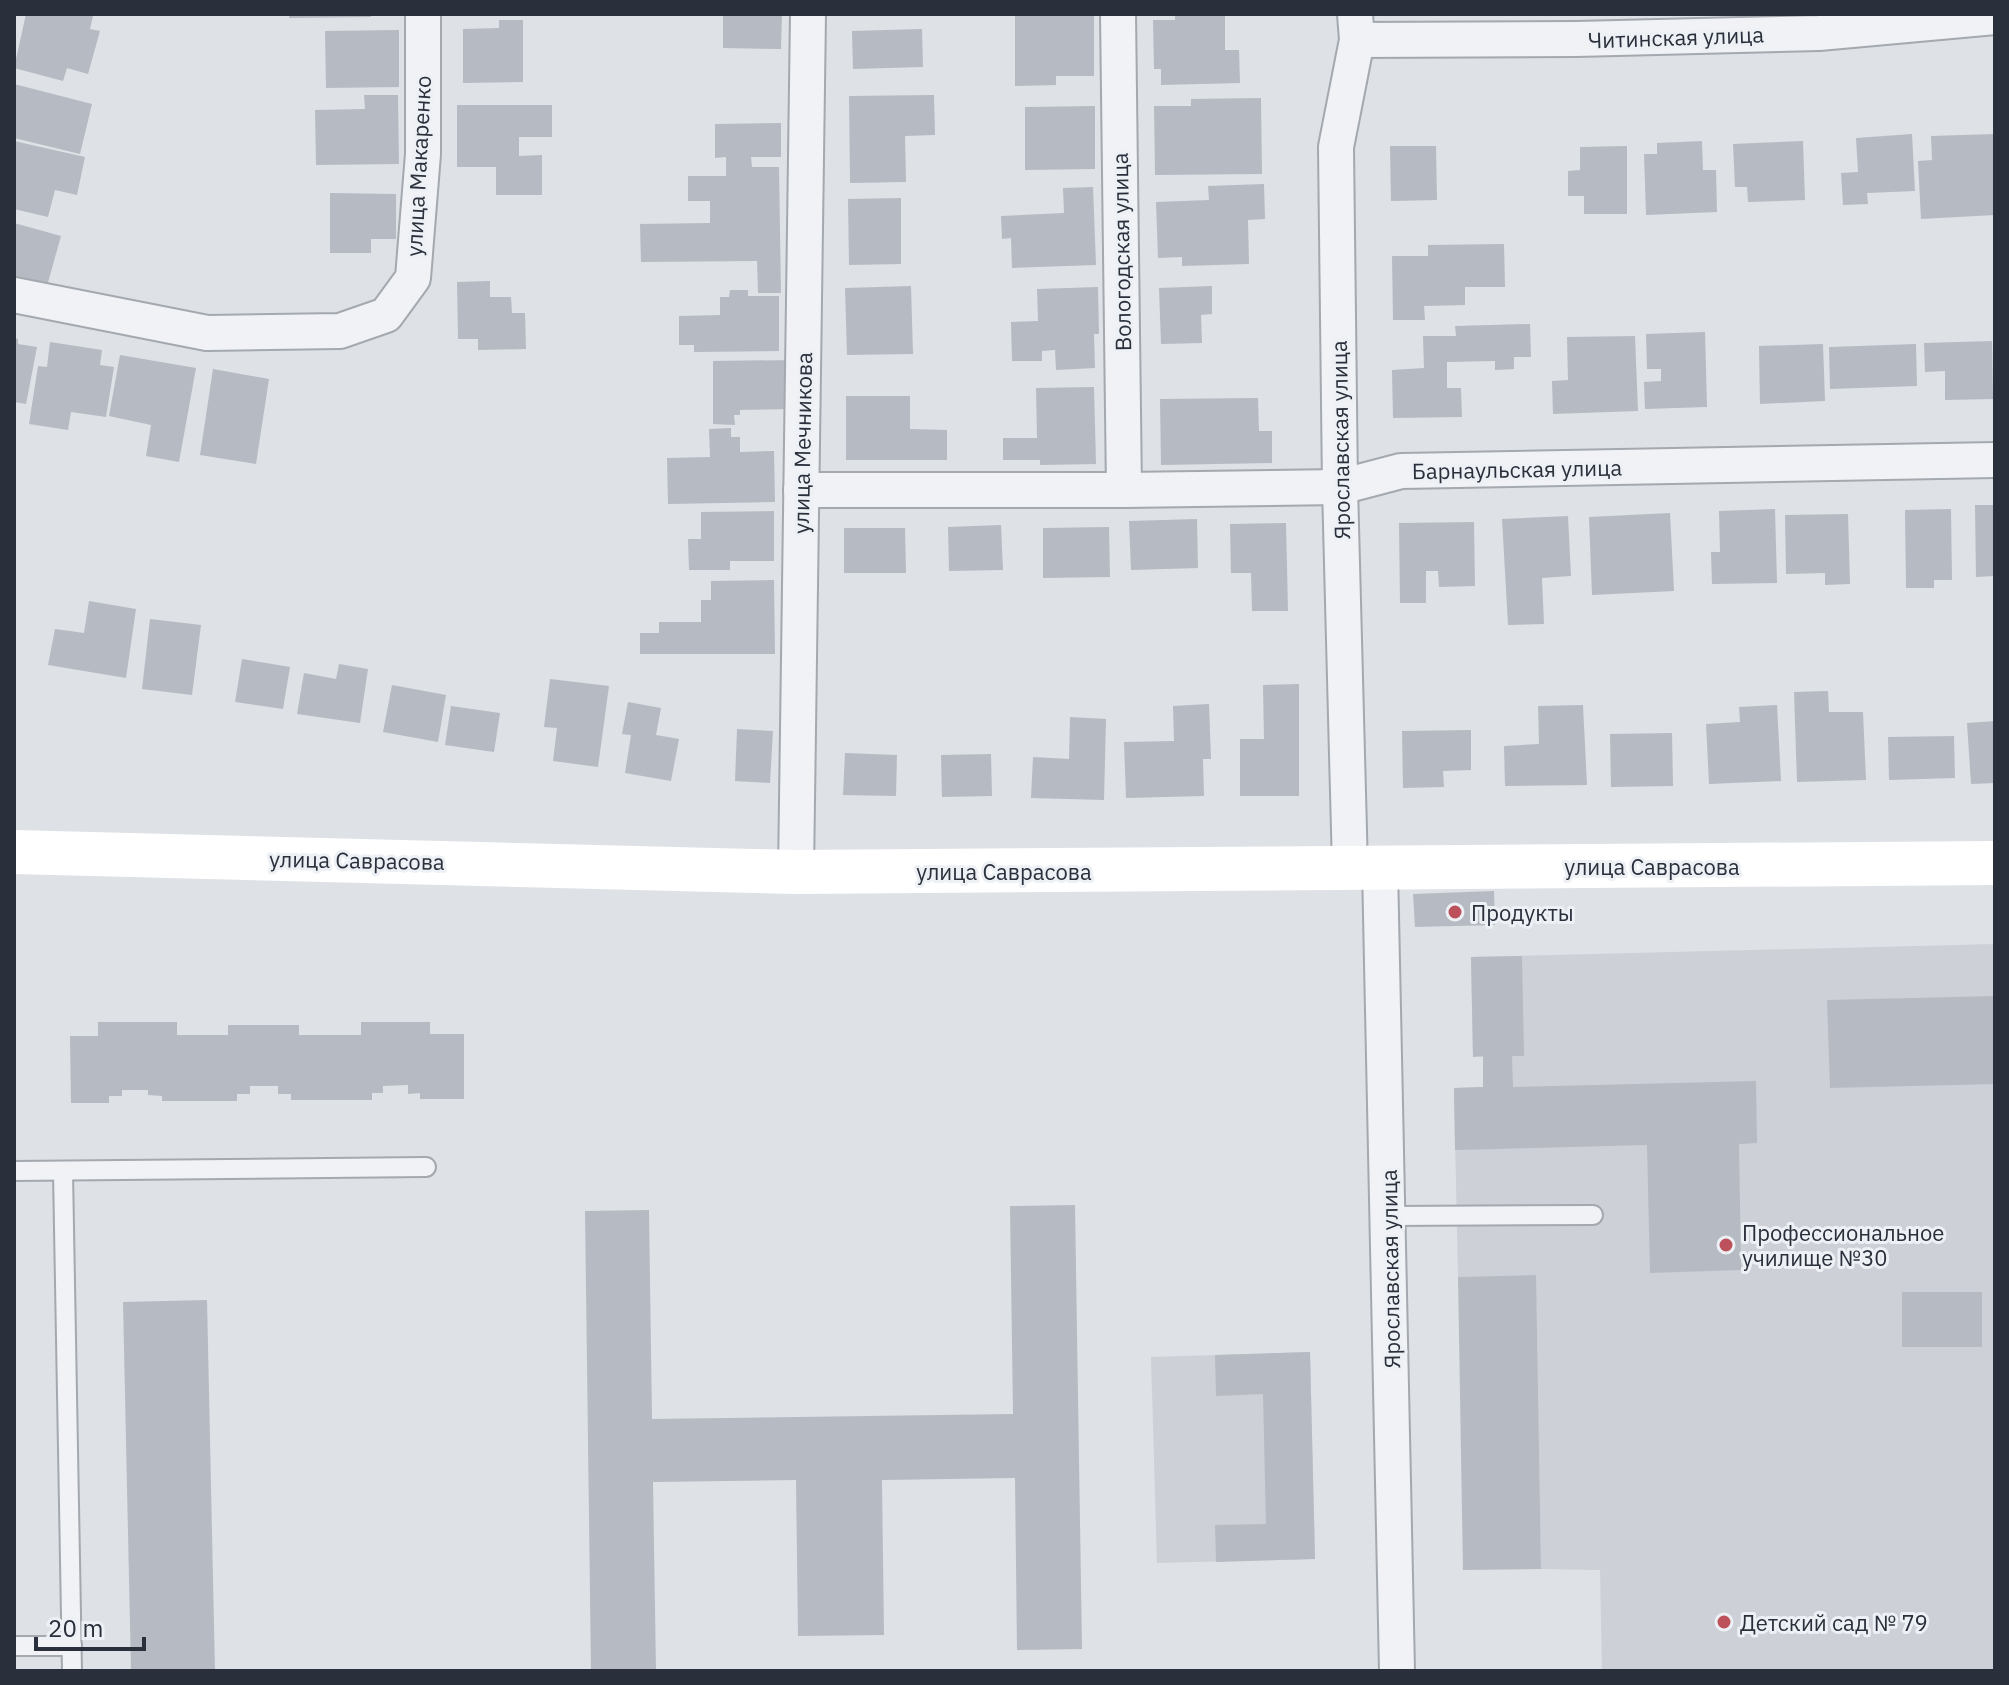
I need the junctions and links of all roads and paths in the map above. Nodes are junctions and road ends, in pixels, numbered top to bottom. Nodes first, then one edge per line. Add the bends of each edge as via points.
1 (423, 14) edge
2 (808, 14) edge
3 (1118, 14) edge
4 (1995, 17) edge
5 (1356, 27) edge
6 (14, 295) edge
7 (1995, 460) edge
8 (1340, 487) junction
9 (801, 490) junction
10 (1124, 490) junction
11 (14, 852) edge
12 (1995, 863) edge
13 (1365, 868) junction
14 (796, 872) junction
15 (426, 1167) dead end
16 (14, 1171) edge
17 (63, 1172) junction
18 (1593, 1215) dead end
19 (1389, 1216) junction
20 (14, 1646) edge
21 (72, 1646) junction
22 (72, 1671) edge
23 (1397, 1671) edge

1 - 6 street, улица Макаренко via 423,154 413,278 386,315 340,331 207,333
2 - 9 street, улица Мечникова
3 - 10 street, Вологодская улица
4 - 5 street, Читинская улица via 1819,33 1576,39
5 - 8 street, Ярославская улица via 1336,147
7 - 8 street, Барнаульская улица via 1401,471
8 - 10 street, Барнаульская улица
8 - 13 street, Ярославская улица
9 - 10 street, Барнаульская улица
9 - 14 street, улица Мечникова
11 - 14 street, улица Саврасова
12 - 13 street, улица Саврасова
13 - 14 street, улица Саврасова
13 - 19 street, Ярославская улица
15 - 17 lane
16 - 17 lane
17 - 21 lane
18 - 19 lane
19 - 23 street, Ярославская улица
20 - 21 lane
21 - 22 lane

